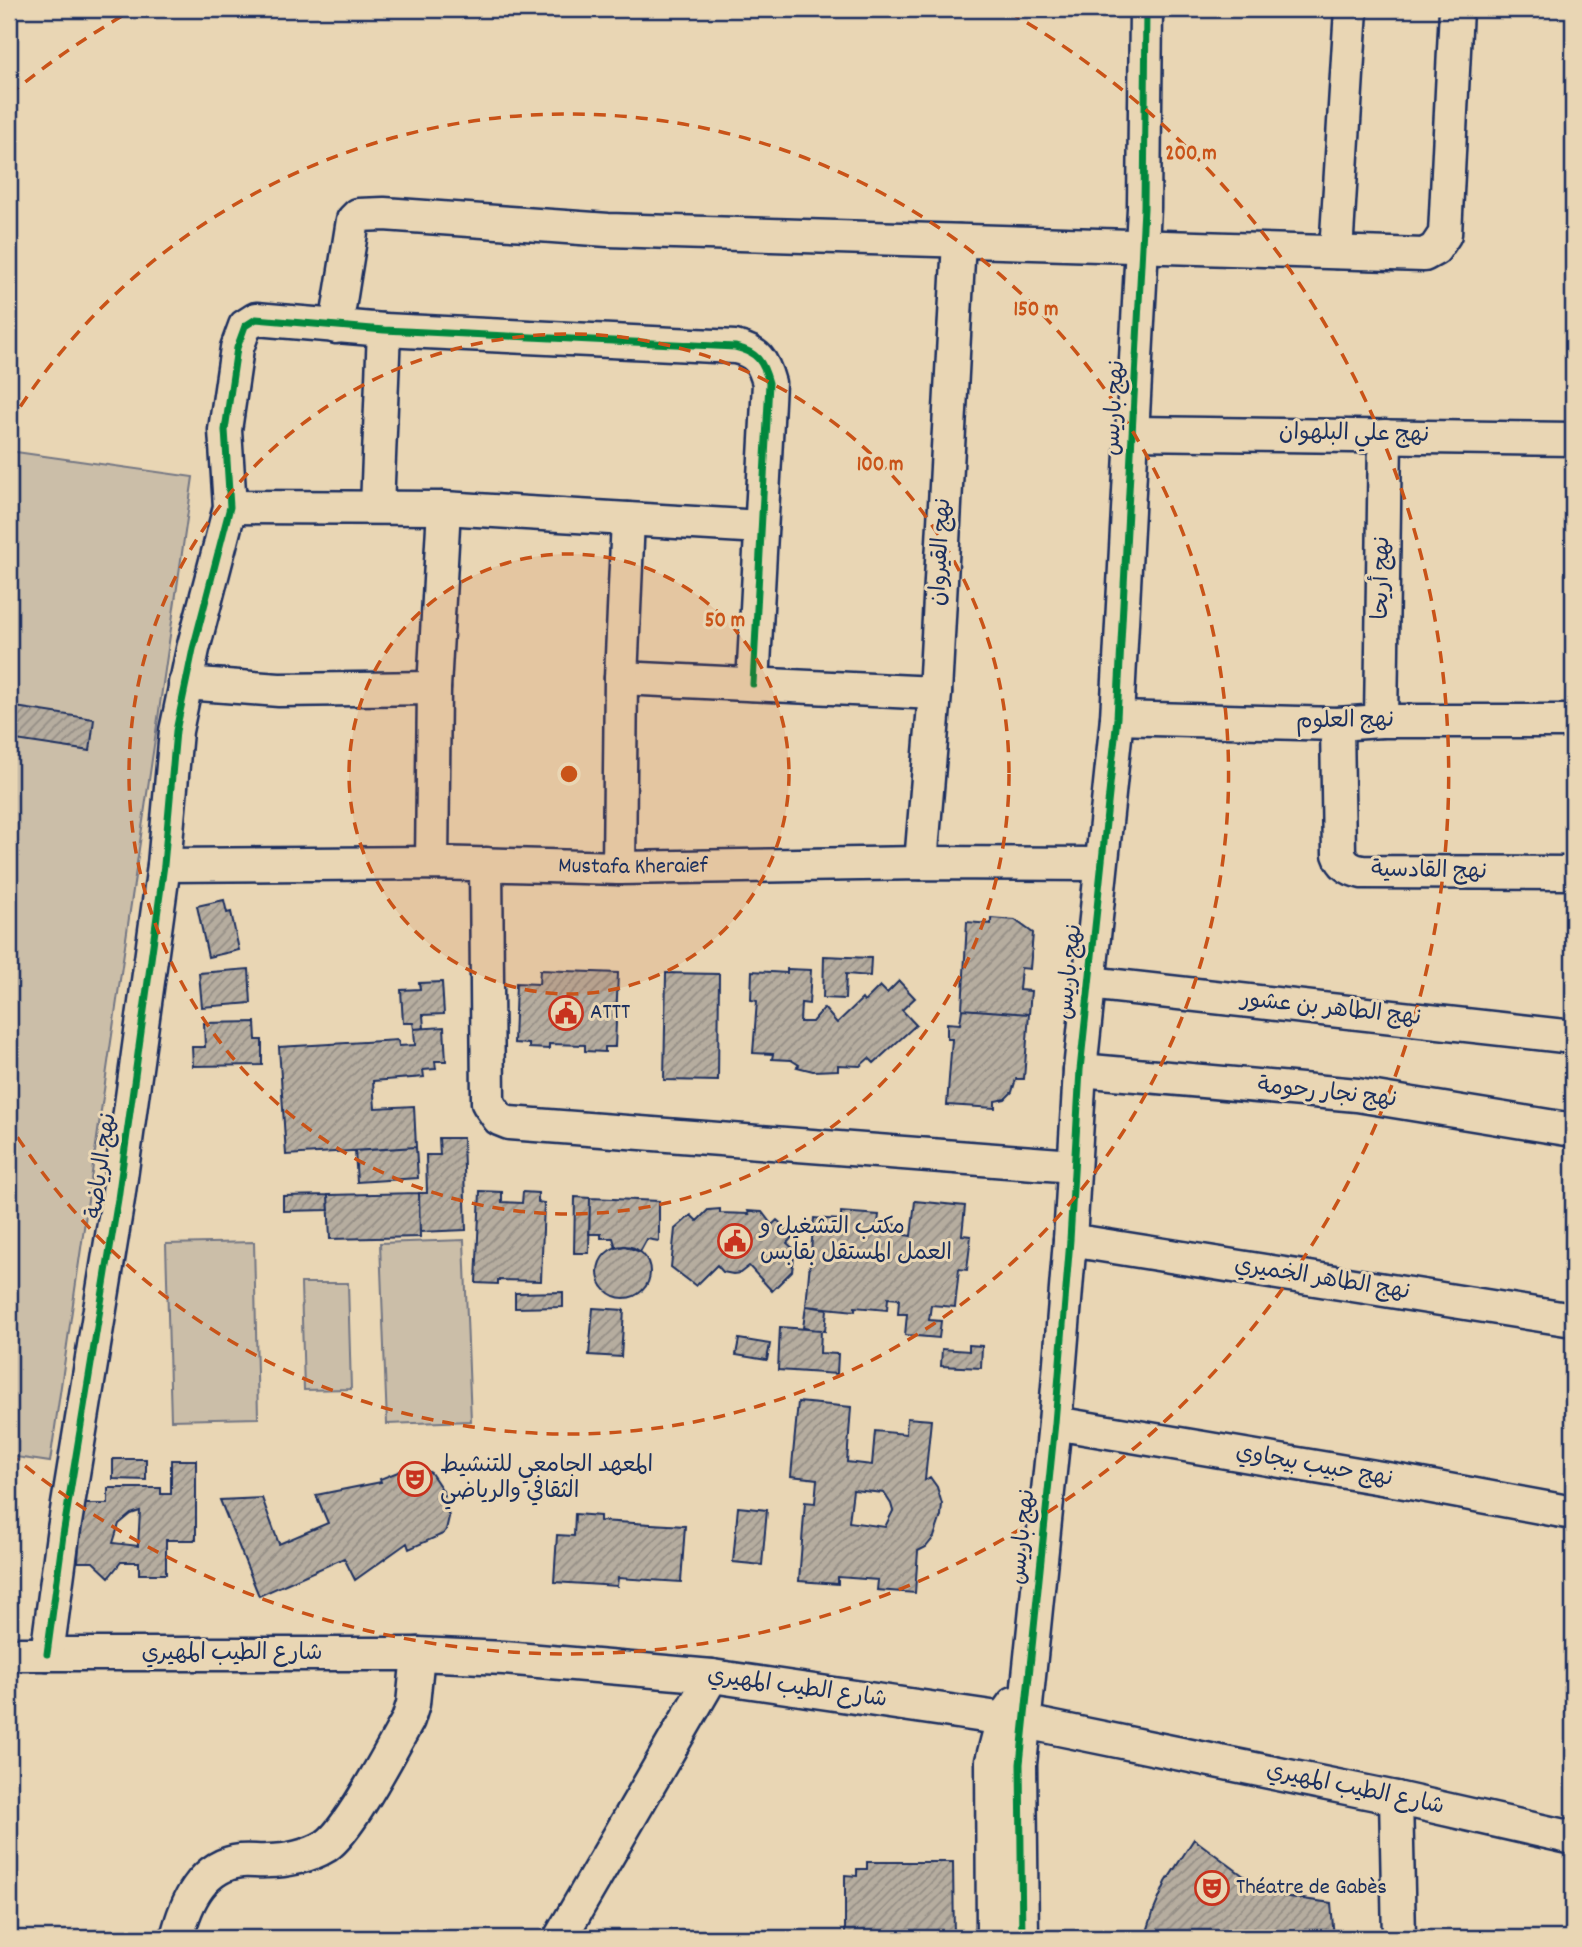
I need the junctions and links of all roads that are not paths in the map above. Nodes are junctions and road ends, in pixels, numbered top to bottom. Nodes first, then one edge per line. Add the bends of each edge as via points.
1 (1146, 9) edge
2 (1351, 9) edge
3 (1456, 9) edge
4 (959, 241) junction
5 (1142, 247) junction
6 (1336, 252) junction
7 (336, 327) junction
8 (384, 330) junction
9 (1134, 433) junction
10 (1385, 436) junction
11 (1573, 439) edge
12 (230, 507) junction
13 (377, 507) junction
14 (444, 508) junction
15 (628, 519) junction
16 (761, 527) junction
17 (621, 678) junction
18 (185, 683) junction
19 (753, 684) junction
20 (434, 688) junction
21 (935, 693) junction
22 (1117, 718) junction
23 (1381, 721) junction
24 (1573, 721) edge
25 (1337, 724) junction
26 (432, 863) junction
27 (921, 863) junction
28 (486, 864) junction
29 (1101, 864) junction
30 (164, 865) junction
31 (619, 868) junction
32 (1573, 873) edge
33 (1089, 983) junction
34 (1573, 1037) edge
35 (1080, 1070) junction
36 (1573, 1130) edge
37 (1074, 1166) junction
38 (1070, 1240) junction
39 (1573, 1320) edge
40 (1055, 1423) junction
41 (1573, 1513) edge
42 (9, 1654) edge
43 (47, 1654) junction
44 (418, 1654) junction
45 (712, 1676) junction
46 (1014, 1720) junction
47 (1396, 1798) junction
48 (1573, 1838) edge
49 (177, 1938) edge
50 (560, 1938) edge
51 (993, 1938) edge
52 (1022, 1938) edge
53 (1399, 1938) edge

1 - 5 street, نهج باريس
2 - 6 street
3 - 6 street via 1445,234 1435,249 1424,255
4 - 5 street
4 - 7 street via 608,230 358,215 351,229
4 - 21 street, نهج القيروان
5 - 6 street
5 - 9 street, نهج باريس
7 - 8 street, نهج الرياضة
7 - 12 street, نهج الرياضة via 256,319 245,326 237,348 225,430
8 - 13 street
8 - 16 street, نهج الرياضة via 749,350 762,361 769,383
9 - 10 street, نهج علي البلهوان
9 - 22 street, نهج باريس
10 - 11 street, نهج علي البلهوان
10 - 23 street, نهج أريحا
12 - 13 street
12 - 18 street, نهج الرياضة
13 - 14 street
14 - 15 street
14 - 20 street
15 - 16 street
15 - 17 street
16 - 19 street, نهج الرياضة
17 - 19 street
17 - 31 street
18 - 20 street via 279,690
18 - 30 street, نهج الرياضة
19 - 21 street
20 - 26 street
21 - 27 street, نهج القيروان
22 - 25 street, نهج العلوم
22 - 29 street, نهج باريس
23 - 24 street, نهج العلوم
23 - 25 street, نهج العلوم
25 - 32 street, نهج القادسية via 1339,855 1352,870
26 - 28 street, Mustafa Kheraief
26 - 30 street, Mustafa Kheraief
27 - 29 street, Mustafa Kheraief
27 - 31 street, Mustafa Kheraief
28 - 31 street, Mustafa Kheraief
28 - 37 street via 488,1103 499,1119
29 - 33 street, نهج باريس
30 - 43 street, نهج الرياضة
33 - 34 street, نهج الطاهر بن عشور
33 - 35 street, نهج باريس
35 - 36 street, نهج نجار رحومة via 1357,1095
35 - 37 street, نهج باريس
37 - 38 street, نهج باريس
38 - 39 street, نهج الطاهر الخميري
38 - 40 street, نهج باريس
40 - 41 street, نهج حبيب بيجاوي
40 - 46 street, نهج باريس via 1029,1682
42 - 43 street, شارع الطيب المهيري
43 - 44 street, شارع الطيب المهيري
44 - 45 street, شارع الطيب المهيري
44 - 49 street via 408,1720 345,1824 326,1846 301,1856 219,1867 202,1881 188,1904
45 - 46 street, شارع الطيب المهيري
45 - 50 street
46 - 47 street, شارع الطيب المهيري
46 - 51 street, نهج باريس via 992,1760
46 - 52 street, نهج باريس via 1020,1764
47 - 48 street, شارع الطيب المهيري
47 - 53 street

